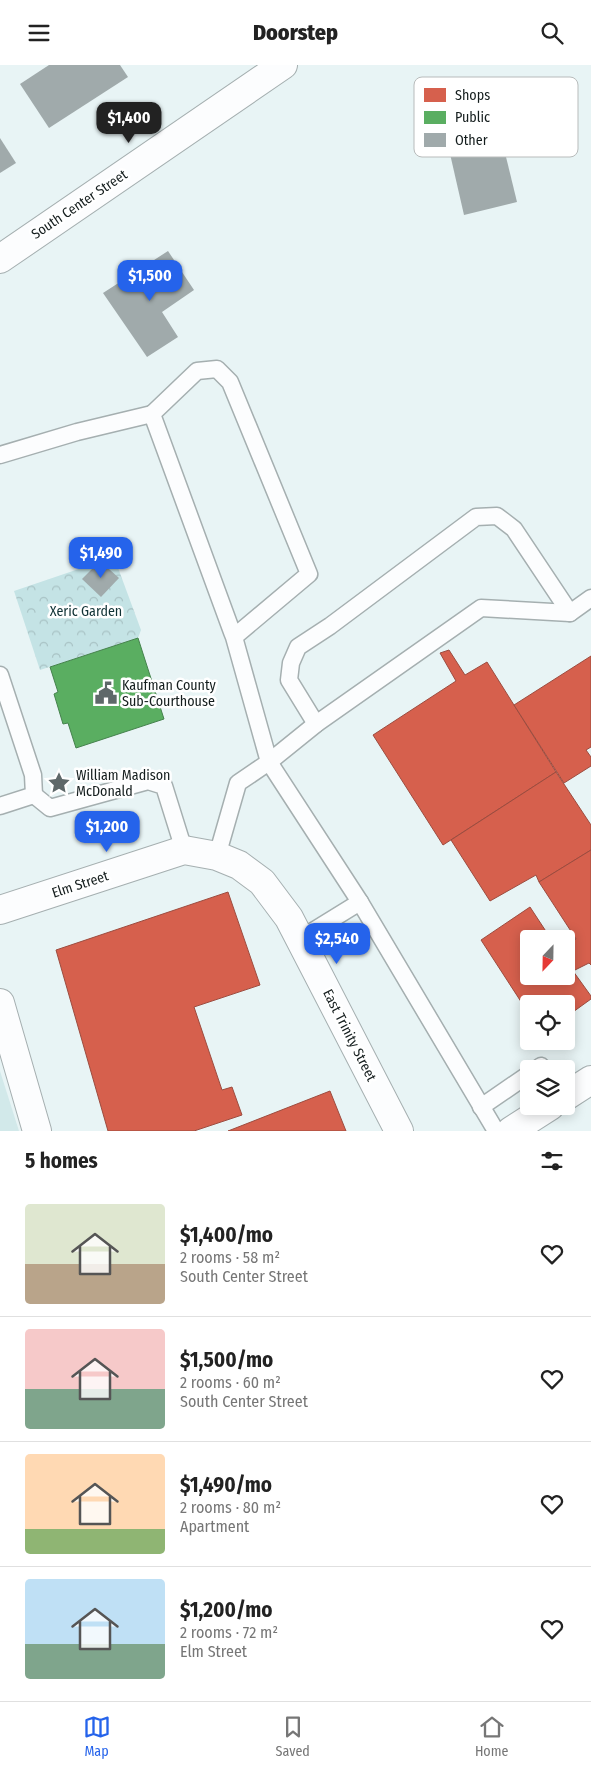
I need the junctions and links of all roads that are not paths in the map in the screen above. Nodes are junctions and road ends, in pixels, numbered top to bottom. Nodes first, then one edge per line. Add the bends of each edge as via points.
1 (283, 65) edge
2 (0, 259) edge
3 (152, 414) junction
4 (0, 455) edge
5 (591, 598) edge
6 (570, 613) junction
7 (234, 637) junction
8 (0, 675) edge
9 (316, 724) junction
10 (269, 762) junction
11 (34, 795) junction
12 (0, 806) edge
13 (184, 850) junction
14 (217, 856) junction
15 (360, 902) junction
16 (0, 910) edge
17 (300, 939) junction
18 (0, 1003) edge
19 (591, 1080) edge
20 (520, 1081) edge
21 (575, 1090) edge
22 (481, 1107) junction
23 (536, 1115) edge
24 (38, 1131) edge
25 (400, 1131) edge
26 (496, 1131) edge
27 (511, 1131) edge

1 - 2 street, South Center Street
3 - 4 lane
3 - 7 lane
3 - 7 lane via 197,371 217,369 230,382 309,574
5 - 6 lane
6 - 9 lane via 481,608
6 - 9 lane via 514,529 497,517 476,517 298,647 291,663 289,680
7 - 10 lane
8 - 11 lane via 33,775
9 - 10 lane
10 - 14 lane via 238,783
10 - 15 lane
11 - 12 lane
11 - 13 lane via 50,809 148,781 164,786
13 - 14 street, Elm Street
13 - 16 street, Elm Street
14 - 17 street, East Trinity Street via 239,865 262,882
15 - 17 lane
15 - 22 lane
17 - 25 street, East Trinity Street
18 - 24 street
19 - 21 street
20 - 22 lane
22 - 26 lane
23 - 27 street

